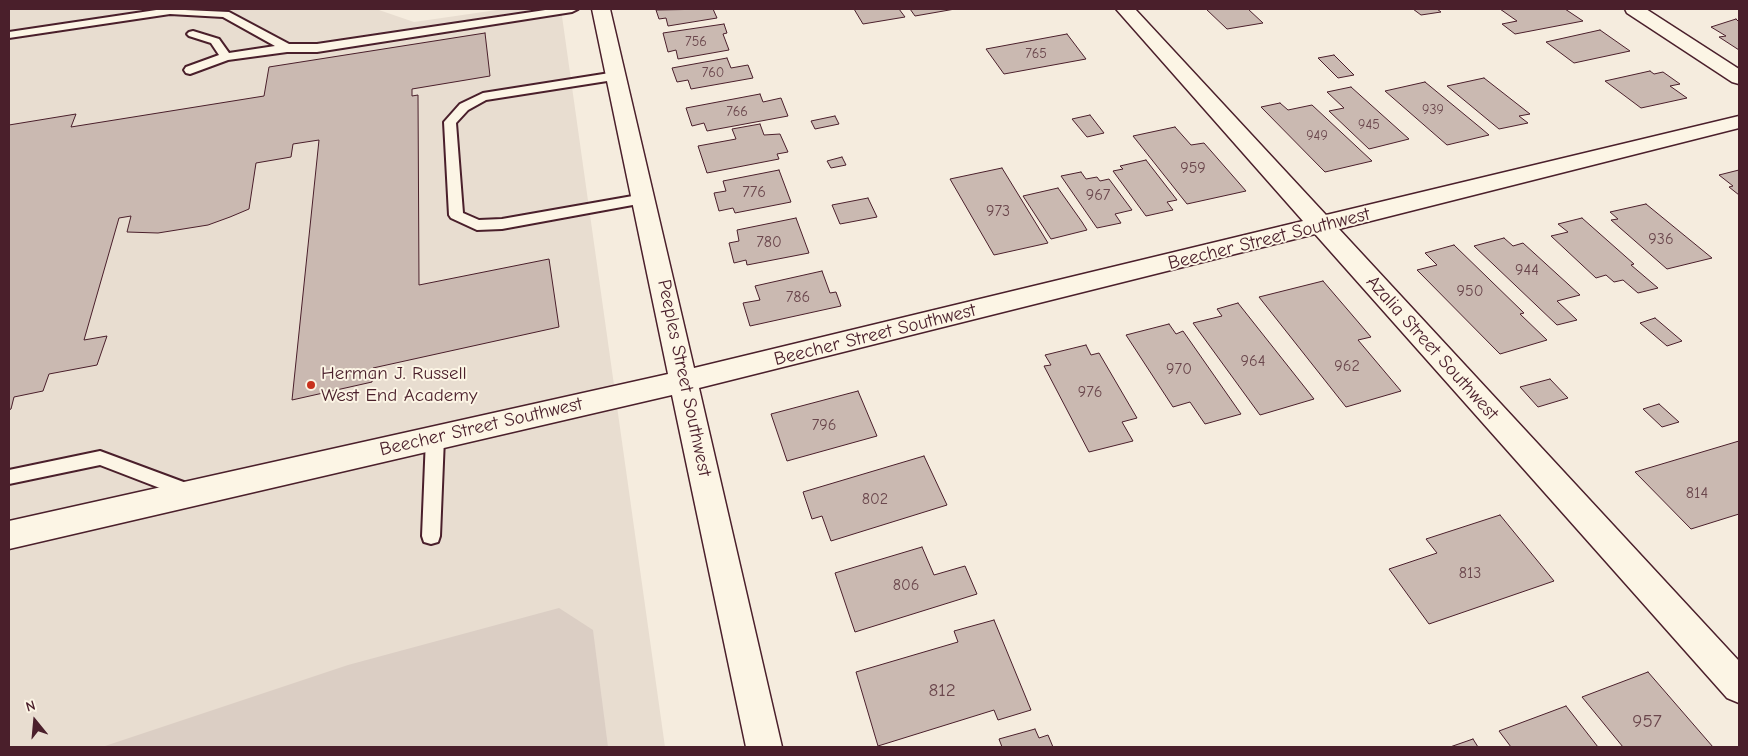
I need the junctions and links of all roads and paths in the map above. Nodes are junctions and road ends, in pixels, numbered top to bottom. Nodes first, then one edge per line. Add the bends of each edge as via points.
1 (572, 9) edge
2 (601, 9) edge
3 (1125, 9) edge
4 (1634, 9) edge
5 (193, 34) dead end
6 (9, 35) edge
7 (287, 48) junction
8 (226, 57) junction
9 (190, 70) dead end
10 (616, 76) junction
11 (1739, 78) edge
12 (1739, 122) edge
13 (644, 199) junction
14 (1322, 226) junction
15 (685, 381) junction
16 (435, 438) junction
17 (9, 477) edge
18 (194, 493) junction
19 (9, 535) edge
20 (431, 536) dead end
21 (1739, 686) edge
22 (764, 747) edge

1 - 7 lane via 317,48
2 - 10 street, Peeples Street Southwest
3 - 14 street, Azalia Street Southwest
4 - 11 street
5 - 8 lane via 215,41
6 - 7 lane via 170,11 225,14
7 - 8 lane
8 - 9 lane
10 - 13 street, Peeples Street Southwest
10 - 13 lane via 483,97 464,107 450,122 456,215 477,225 502,224
12 - 14 street, Beecher Street Southwest
13 - 15 street, Peeples Street Southwest
14 - 15 street, Beecher Street Southwest
14 - 21 street, Azalia Street Southwest
15 - 16 street, Beecher Street Southwest
15 - 22 street, Peeples Street Southwest
16 - 18 street, Beecher Street Southwest
16 - 20 lane
17 - 18 lane via 100,458
18 - 19 street, Beecher Street Southwest

